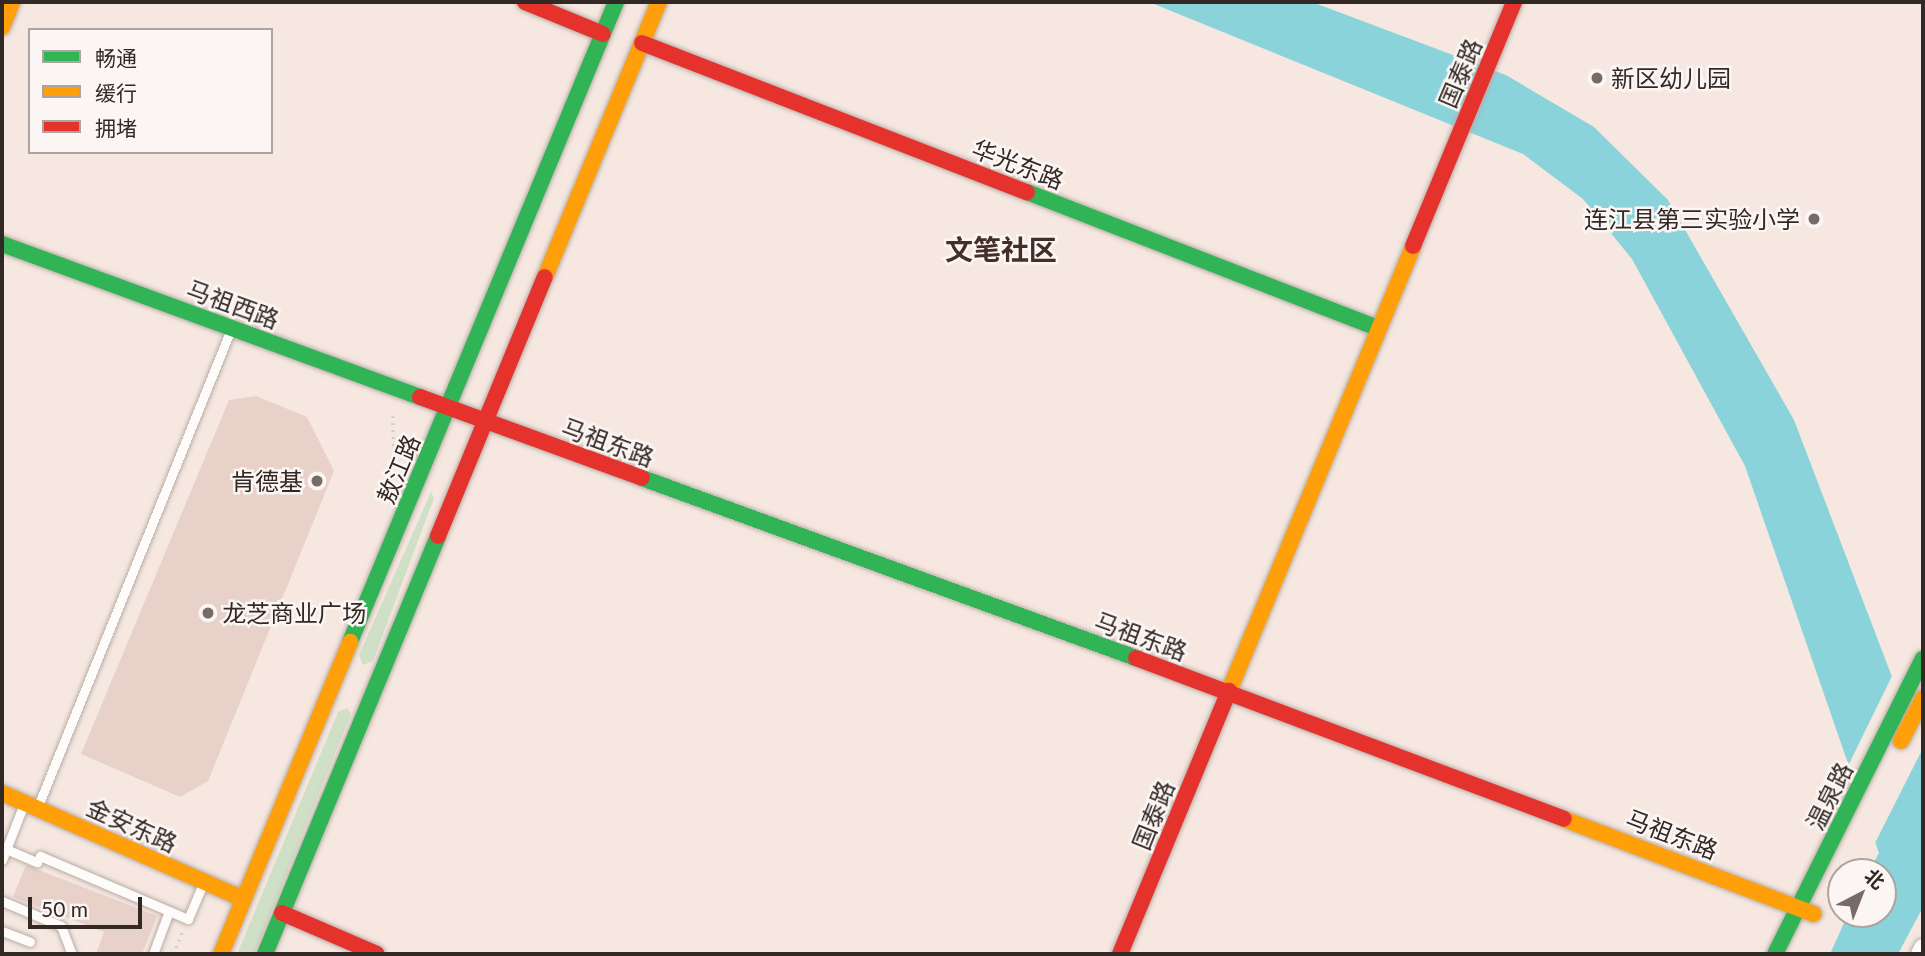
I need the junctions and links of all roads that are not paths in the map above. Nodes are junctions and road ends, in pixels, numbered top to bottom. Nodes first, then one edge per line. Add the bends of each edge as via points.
1 (525, 2) edge
2 (616, 2) edge
3 (659, 2) edge
4 (1514, 2) edge
5 (8, 4) edge
6 (2, 27) edge
7 (603, 34) junction
8 (642, 43) junction
9 (2, 244) edge
10 (232, 328) junction
11 (1377, 328) junction
12 (449, 409) junction
13 (484, 421) junction
14 (1923, 659) edge
15 (1228, 692) junction
16 (1922, 701) edge
17 (2, 793) edge
18 (31, 805) junction
19 (6, 849) junction
20 (2, 860) edge
21 (204, 881) junction
22 (244, 899) junction
23 (2, 901) edge
24 (1798, 908) junction
25 (169, 911) junction
26 (282, 913) junction
27 (1814, 914) junction
28 (2, 931) edge
29 (30, 942) dead end
30 (1923, 948) edge
31 (72, 954) edge
32 (153, 954) edge
33 (221, 954) edge
34 (265, 954) edge
35 (377, 954) edge
36 (1120, 954) edge
37 (1775, 954) edge
38 (1794, 954) edge
39 (1920, 954) edge

1 - 7 main road
2 - 7 main road, 敖江路
3 - 8 main road
4 - 11 main road, 国泰路
5 - 6 main road
7 - 12 main road, 敖江路
8 - 11 main road, 华光东路
8 - 13 main road
9 - 10 main road, 马祖西路
10 - 12 main road, 马祖西路
10 - 18 lane
11 - 15 main road, 国泰路
12 - 13 main road, 马祖东路
12 - 22 main road, 敖江路
13 - 15 main road, 马祖东路
13 - 26 main road
14 - 24 main road, 温泉路
15 - 24 main road, 马祖东路
15 - 36 main road, 国泰路
16 - 27 main road, 温泉路
17 - 18 main road, 金安东路
18 - 19 lane
18 - 21 main road, 金安东路
19 - 20 lane
19 - 25 lane via 37,862 40,856
21 - 22 main road, 金安东路
21 - 25 lane via 188,919
22 - 33 main road, 敖江路
23 - 31 lane via 61,926
24 - 27 main road, 马祖东路
24 - 37 main road, 温泉路
25 - 32 lane
26 - 34 main road
26 - 35 main road
27 - 38 main road, 温泉路
28 - 29 lane
30 - 39 street

